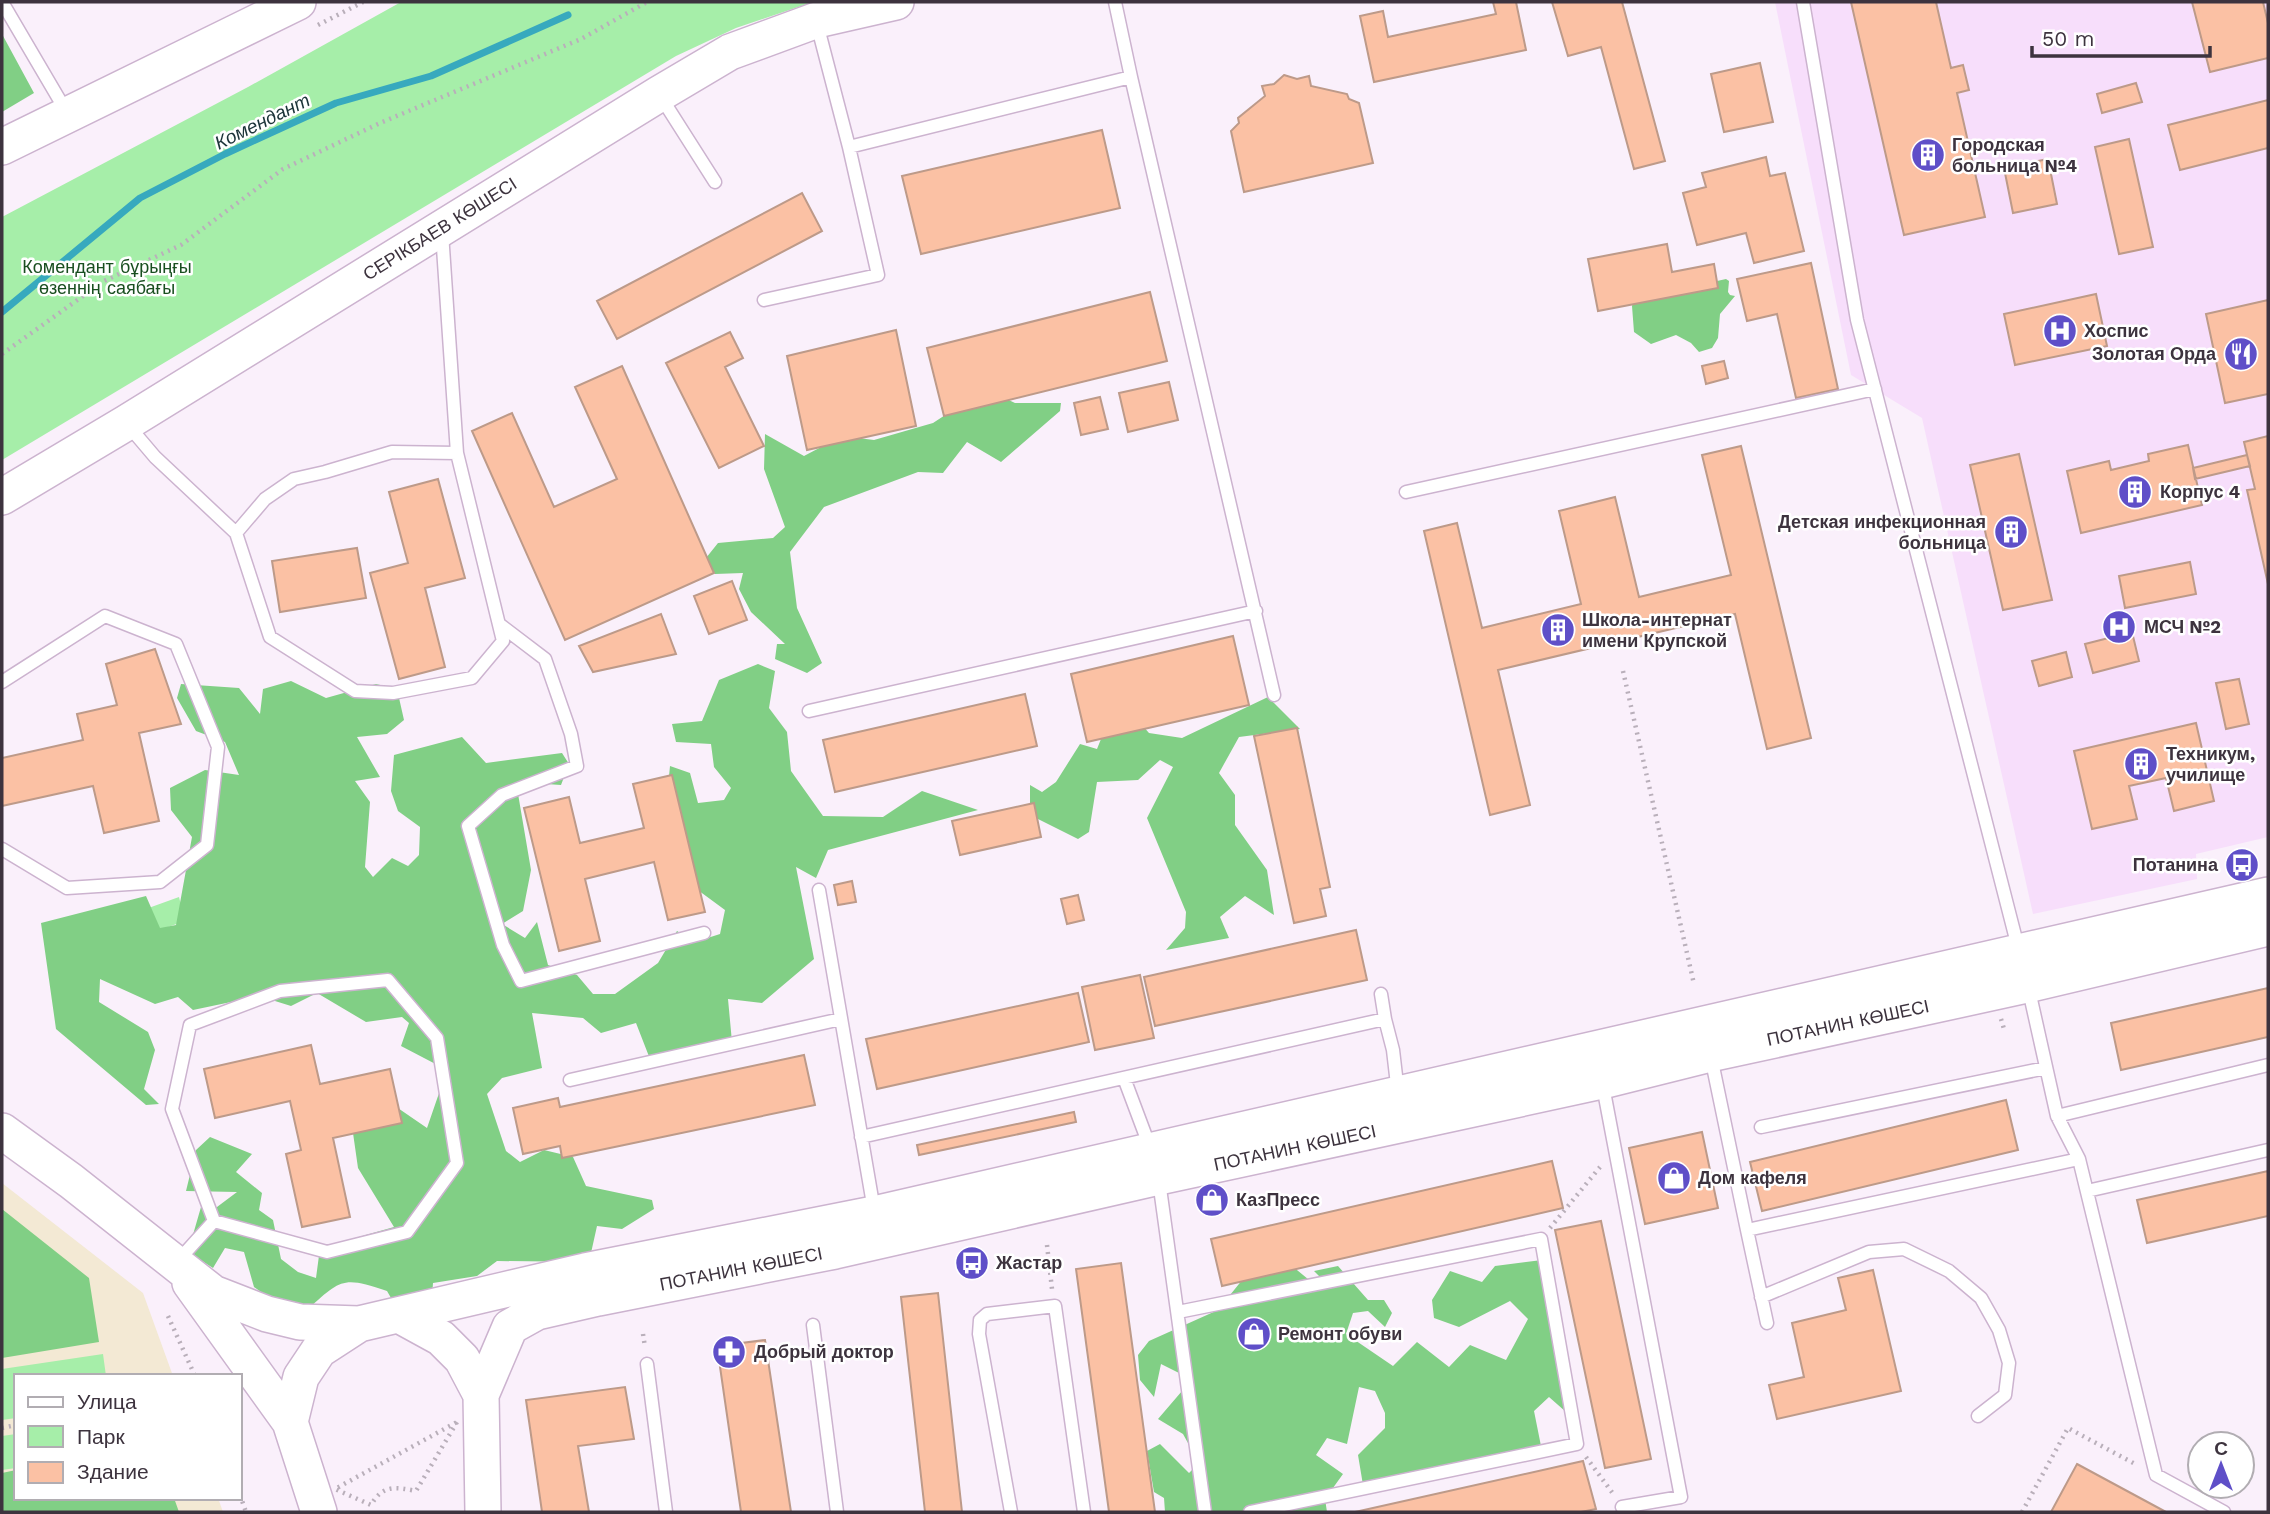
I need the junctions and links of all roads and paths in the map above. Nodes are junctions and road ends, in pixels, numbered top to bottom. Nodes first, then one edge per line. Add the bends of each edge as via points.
1 (2, 2) edge
2 (298, 2) edge
3 (647, 2) edge
4 (896, 2) edge
5 (1115, 2) edge
6 (1803, 2) edge
7 (817, 20) junction
8 (1131, 77) junction
9 (659, 94) junction
10 (68, 115) junction
11 (2, 147) edge
12 (849, 147) junction
13 (715, 182) dead end
14 (442, 229) junction
15 (764, 300) dead end
16 (2, 354) edge
17 (1875, 389) junction
18 (126, 423) junction
19 (457, 453) junction
20 (1406, 492) dead end
21 (2, 497) edge
22 (236, 533) junction
23 (1256, 611) junction
24 (499, 624) junction
25 (1623, 671) dead end
26 (2, 682) edge
27 (1274, 695) dead end
28 (808, 711) dead end
29 (2, 849) edge
30 (819, 890) dead end
31 (2268, 895) edge
32 (2268, 928) edge
33 (704, 933) dead end
34 (2023, 968) junction
35 (1694, 984) dead end
36 (1381, 994) dead end
37 (841, 1019) junction
38 (1385, 1019) junction
39 (1710, 1054) junction
40 (2268, 1065) edge
41 (2046, 1068) junction
42 (1124, 1078) junction
43 (570, 1080) dead end
44 (1602, 1081) junction
45 (1398, 1094) junction
46 (2057, 1116) junction
47 (1761, 1126) dead end
48 (2, 1131) edge
49 (861, 1137) junction
50 (1616, 1147) junction
51 (2268, 1150) edge
52 (2079, 1159) junction
53 (1155, 1164) junction
54 (2087, 1191) junction
55 (874, 1214) junction
56 (214, 1221) junction
57 (1747, 1230) junction
58 (1541, 1239) junction
59 (1046, 1245) dead end
60 (176, 1263) junction
61 (1761, 1297) junction
62 (1055, 1306) junction
63 (1178, 1312) junction
64 (399, 1315) junction
65 (168, 1316) dead end
66 (1767, 1323) dead end
67 (359, 1324) junction
68 (813, 1325) dead end
69 (647, 1364) dead end
70 (194, 1374) edge
71 (481, 1395) junction
72 (1978, 1416) dead end
73 (289, 1422) junction
74 (1577, 1444) junction
75 (2156, 1475) junction
76 (327, 1501) edge
77 (1622, 1507) joint
78 (483, 1512) edge
79 (666, 1512) edge
80 (837, 1512) edge
81 (1011, 1512) edge
82 (1084, 1512) edge
83 (1205, 1512) edge
84 (1250, 1512) edge
85 (2022, 1512) edge
86 (2224, 1512) edge

1 - 10 lane
2 - 10 main road
3 - 16 path via 581,39 380,122 283,169 181,245 104,281
4 - 7 main road, СЕРІКБАЕВ КӨШЕСІ
5 - 8 lane
6 - 17 lane via 1857,320
7 - 9 main road, СЕРІКБАЕВ КӨШЕСІ via 730,52
7 - 12 lane
8 - 12 lane
8 - 23 lane
9 - 13 lane
9 - 14 main road, СЕРІКБАЕВ КӨШЕСІ
10 - 11 main road
12 - 15 lane via 877,275
14 - 18 main road, СЕРІКБАЕВ КӨШЕСІ
14 - 19 lane
17 - 20 lane
17 - 34 lane
18 - 21 main road, СЕРІКБАЕВ КӨШЕСІ
18 - 22 lane via 155,457
19 - 22 lane via 392,452 294,479 265,499
19 - 24 lane
22 - 24 lane via 271,637 355,691 393,693 472,678 503,641
23 - 27 lane
23 - 28 lane
24 - 33 lane via 545,659 577,766 502,795 468,826 503,945 521,981
25 - 35 path
26 - 29 lane via 104,616 176,644 218,747 207,845 160,882 67,888
30 - 37 lane
31 - 34 main road, ПОТАНИН КӨШЕСІ
32 - 34 main road, ПОТАНИН КӨШЕСІ
34 - 39 main road, ПОТАНИН КӨШЕСІ
34 - 41 lane
34 - 45 main road, ПОТАНИН КӨШЕСІ
36 - 38 lane
37 - 43 lane
37 - 49 lane
38 - 42 lane
38 - 45 lane
39 - 44 main road, ПОТАНИН КӨШЕСІ
39 - 57 lane
40 - 46 lane
41 - 46 lane
41 - 47 lane
42 - 49 lane
42 - 53 lane
44 - 50 lane
44 - 53 main road, ПОТАНИН КӨШЕСІ
45 - 53 main road, ПОТАНИН КӨШЕСІ
46 - 52 lane
48 - 60 main road
49 - 55 lane
50 - 58 path
50 - 77 lane via 1681,1497
51 - 54 lane
52 - 54 lane
52 - 57 lane
53 - 55 main road, ПОТАНИН КӨШЕСІ
53 - 63 lane
53 - 71 main road, ПОТАНИН КӨШЕСІ via 835,1251 537,1312 510,1327
54 - 75 lane
55 - 64 main road, ПОТАНИН КӨШЕСІ via 585,1271
56 - 56 lane via 327,1252 407,1232 457,1163 437,1038 388,980 280,991 190,1025 172,1109
56 - 60 lane
57 - 61 lane
58 - 63 lane
58 - 74 lane
59 - 62 path
60 - 67 main road via 213,1293 267,1314 300,1322
60 - 73 main road
61 - 66 lane
61 - 72 lane via 1869,1252 1904,1249 1950,1271 1981,1298 1999,1329 2009,1363 2005,1395
62 - 81 lane via 987,1314 980,1320
62 - 82 lane
63 - 83 lane
64 - 67 main road, ПОТАНИН КӨШЕСІ
64 - 71 main road via 441,1338 462,1359
65 - 70 path
67 - 73 main road via 319,1350 301,1377
68 - 80 lane
69 - 79 lane
71 - 78 main road, ПОТАНИН КӨШЕСІ
73 - 76 main road
74 - 77 path
74 - 84 lane
75 - 85 path via 2068,1428
75 - 86 lane
76 - 76 path via 372,1469 457,1422 416,1492 387,1488 371,1505

